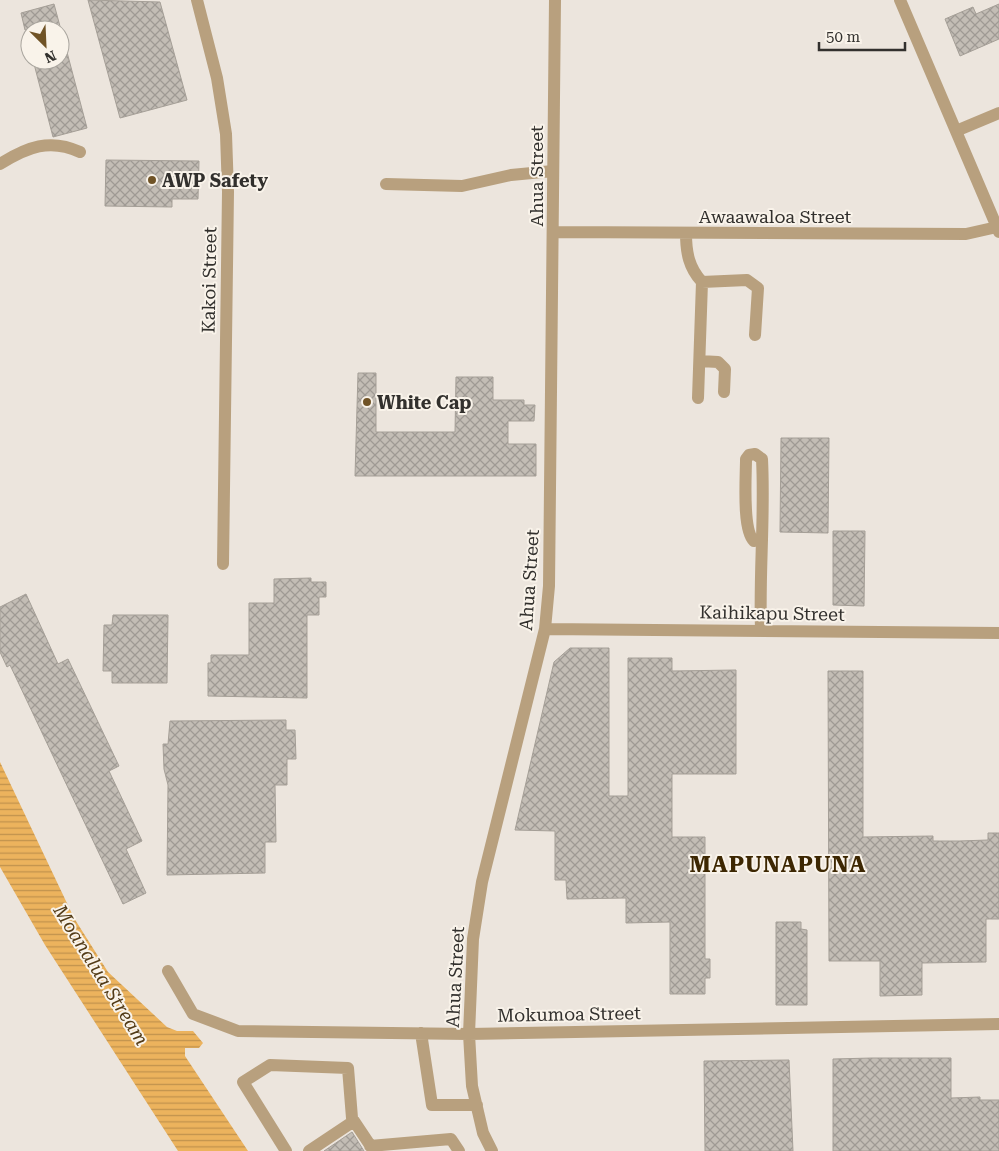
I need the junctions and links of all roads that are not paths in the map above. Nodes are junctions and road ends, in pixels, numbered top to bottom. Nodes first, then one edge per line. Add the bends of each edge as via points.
1 (196, 0) edge
2 (555, 0) edge
3 (900, 0) edge
4 (999, 113) edge
5 (956, 131) junction
6 (80, 152) dead end
7 (0, 164) edge
8 (553, 171) junction
9 (386, 184) dead end
10 (998, 230) edge
11 (553, 232) junction
12 (686, 233) junction
13 (702, 282) junction
14 (755, 335) dead end
15 (700, 361) junction
16 (724, 392) dead end
17 (698, 398) dead end
18 (762, 539) junction
19 (222, 564) dead end
20 (545, 629) junction
21 (761, 630) junction
22 (999, 633) edge
23 (168, 971) dead end
24 (999, 1024) edge
25 (421, 1033) junction
26 (469, 1034) junction
27 (477, 1105) junction
28 (354, 1121) junction
29 (415, 1147) edge
30 (372, 1148) edge
31 (286, 1151) edge
32 (309, 1151) edge
33 (458, 1151) edge
34 (492, 1151) edge

1 - 19 street, Kakoi Street via 217,78 226,134 228,192
2 - 8 street, Ahua Street
3 - 5 street
4 - 5 street
5 - 10 street
6 - 7 street via 67,146 29,147
8 - 9 street via 512,175 462,186
8 - 11 street, Ahua Street
10 - 12 street, Awaawaloa Street via 966,234
11 - 12 street, Awaawaloa Street
11 - 20 street, Ahua Street via 549,586
12 - 13 street via 686,251 693,272
13 - 14 street via 747,280 758,288
13 - 15 street
15 - 16 street via 718,362 725,369
15 - 17 street
18 - 18 street via 762,459 755,454 746,459 750,537 754,541
18 - 21 street via 759,580
20 - 21 street, Kaihikapu Street
20 - 26 street, Ahua Street via 482,882 473,939
21 - 22 street, Kaihikapu Street
23 - 25 street, Mokumoa Street via 193,1014 238,1031
24 - 26 street, Mokumoa Street
25 - 26 street, Mokumoa Street
25 - 27 street via 432,1105
26 - 27 street, Ahua Street via 472,1086
27 - 34 street, Ahua Street via 483,1133
28 - 30 street
28 - 31 street via 348,1068 270,1065 243,1082
28 - 32 street
29 - 30 street
29 - 33 street via 451,1139

